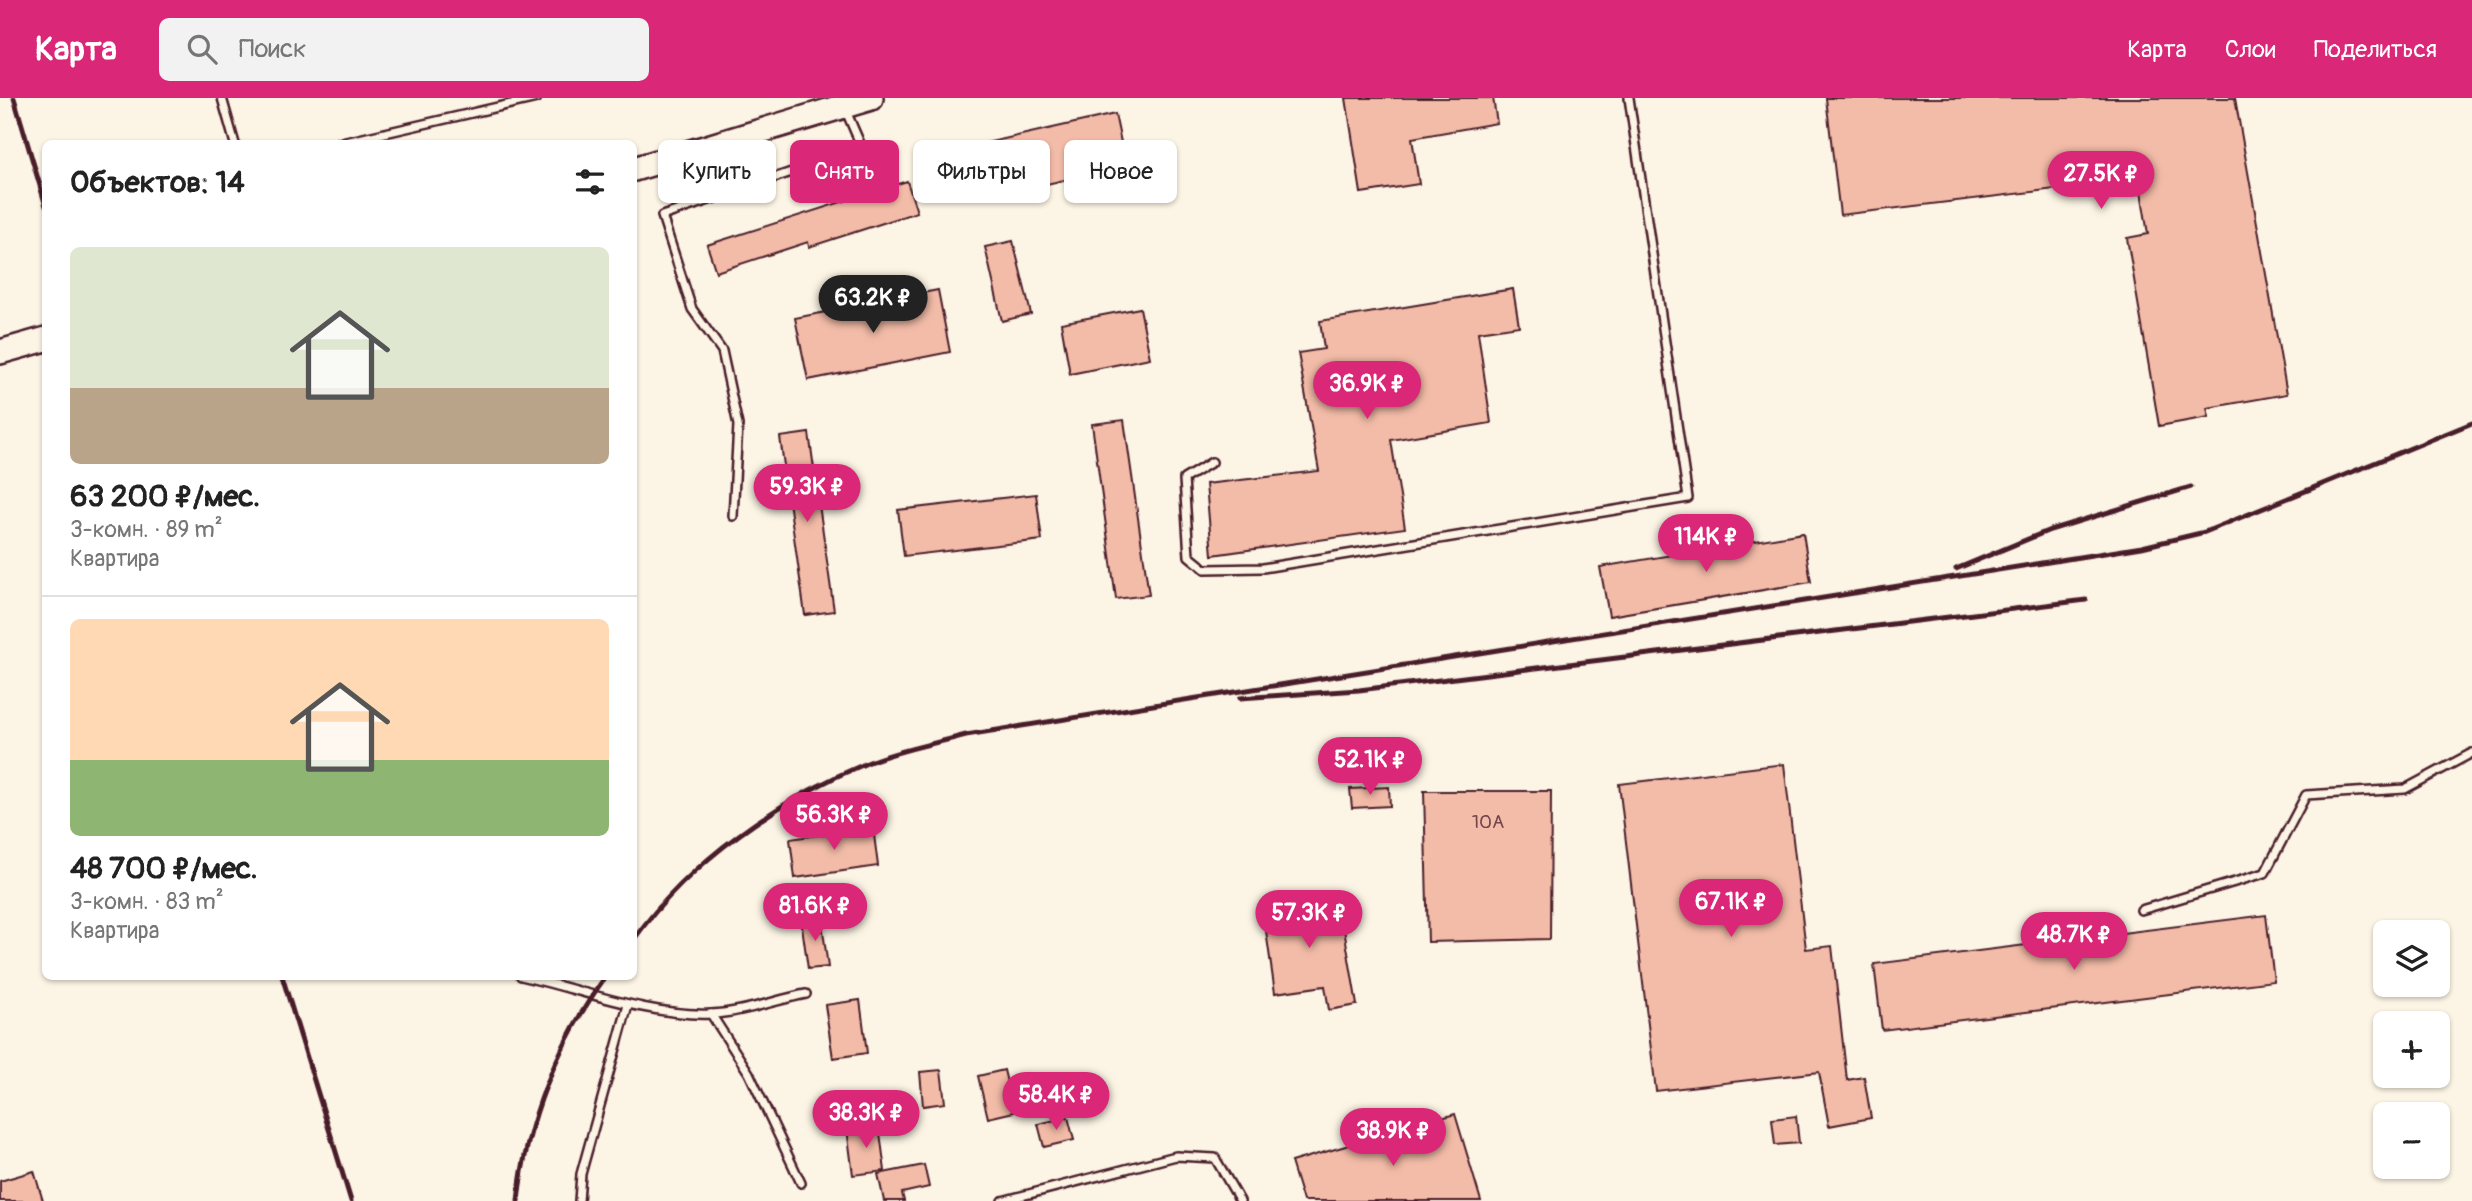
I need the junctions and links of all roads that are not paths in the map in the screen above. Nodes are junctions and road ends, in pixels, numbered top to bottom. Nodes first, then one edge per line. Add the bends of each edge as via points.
1 (222, 98) edge
2 (537, 98) edge
3 (1629, 98) edge
4 (853, 102) edge
5 (234, 140) edge
6 (354, 140) edge
7 (637, 168) edge
8 (42, 340) edge
9 (0, 352) edge
10 (1212, 462) dead end
11 (733, 516) dead end
12 (2472, 753) edge
13 (2141, 910) dead end
14 (539, 980) edge
15 (806, 994) dead end
16 (628, 1005) junction
17 (711, 1014) junction
18 (802, 1183) dead end
19 (579, 1201) edge
20 (1002, 1201) edge
21 (1240, 1201) edge

1 - 5 lane
2 - 6 lane
3 - 10 lane via 1688,498 1263,568 1205,569 1189,556 1184,479
4 - 7 main road
4 - 11 lane via 862,148 662,216 692,309 722,351 738,425
8 - 9 main road
12 - 13 lane via 2405,789 2306,795 2265,873
14 - 16 lane
15 - 17 lane
16 - 17 lane
16 - 19 lane via 581,1174
17 - 18 lane via 750,1073
20 - 21 lane via 1176,1157 1215,1158

